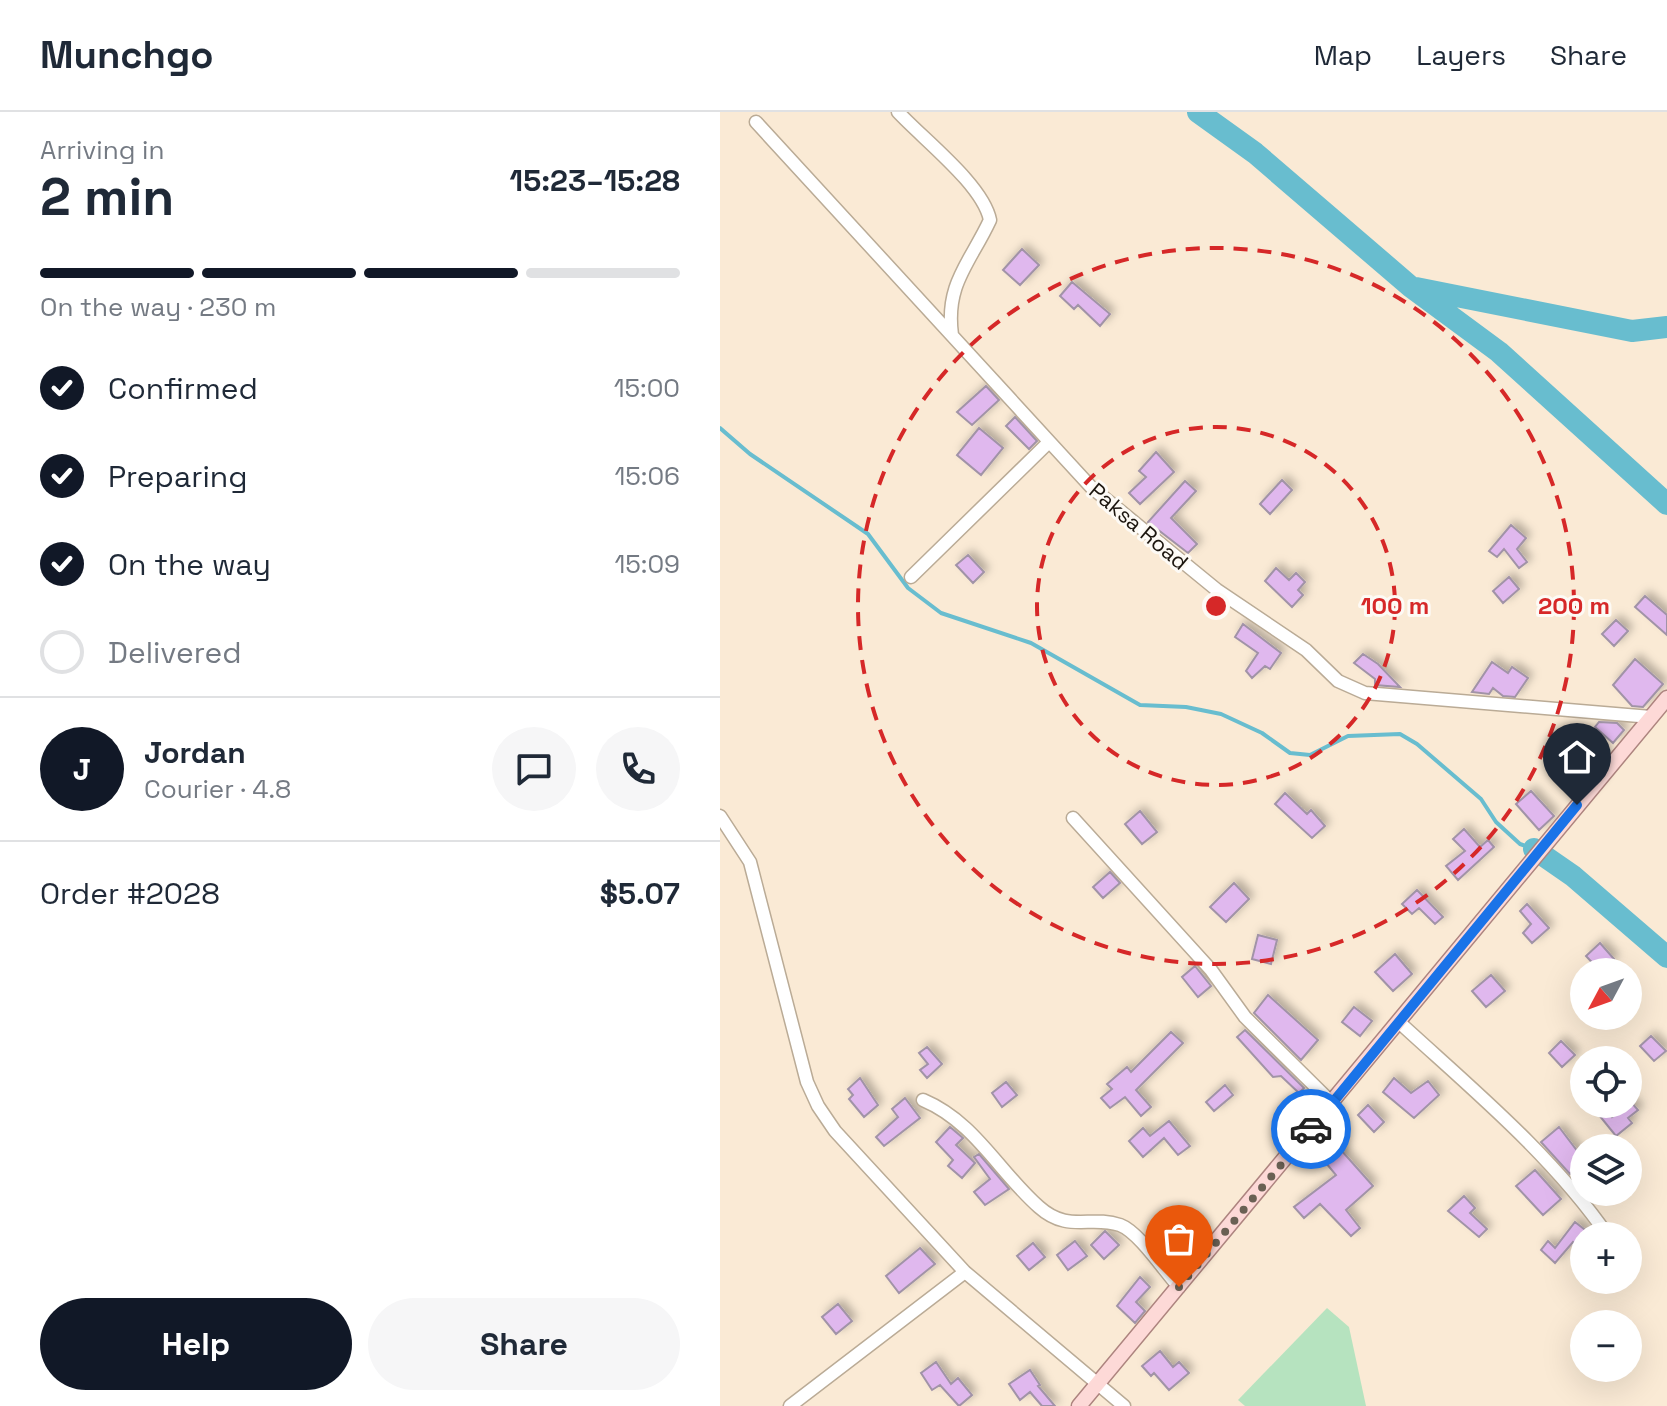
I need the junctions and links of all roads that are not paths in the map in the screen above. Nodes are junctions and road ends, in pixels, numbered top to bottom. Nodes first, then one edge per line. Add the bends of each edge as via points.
1 (898, 112) edge
2 (756, 122) dead end
3 (952, 335) junction
4 (1048, 443) junction
5 (911, 577) dead end
6 (1667, 698) edge
7 (1651, 717) junction
8 (720, 816) edge
9 (1073, 818) dead end
10 (733, 833) junction
11 (720, 841) edge
12 (1400, 1023) junction
13 (923, 1100) dead end
14 (1333, 1104) junction
15 (1598, 1222) edge
16 (965, 1272) junction
17 (1179, 1287) junction
18 (1097, 1383) junction
19 (790, 1406) edge
20 (1079, 1406) edge
21 (1124, 1406) edge

1 - 3 street via 988,209 990,220 952,290
2 - 3 street, Paksa Road
3 - 4 street, Paksa Road
4 - 5 street
4 - 7 street, Paksa Road via 1091,487 1217,590 1306,650 1351,690
6 - 7 main road
7 - 12 main road
8 - 10 street
9 - 14 street via 1211,970 1254,1026
10 - 11 street
10 - 16 street via 750,862 807,1082 818,1106
12 - 14 main road
12 - 15 street via 1500,1116
13 - 17 street via 966,1126 1039,1208 1073,1224 1112,1224 1131,1231
14 - 17 main road
16 - 18 street
16 - 19 street
17 - 18 main road
18 - 20 main road
18 - 21 street

